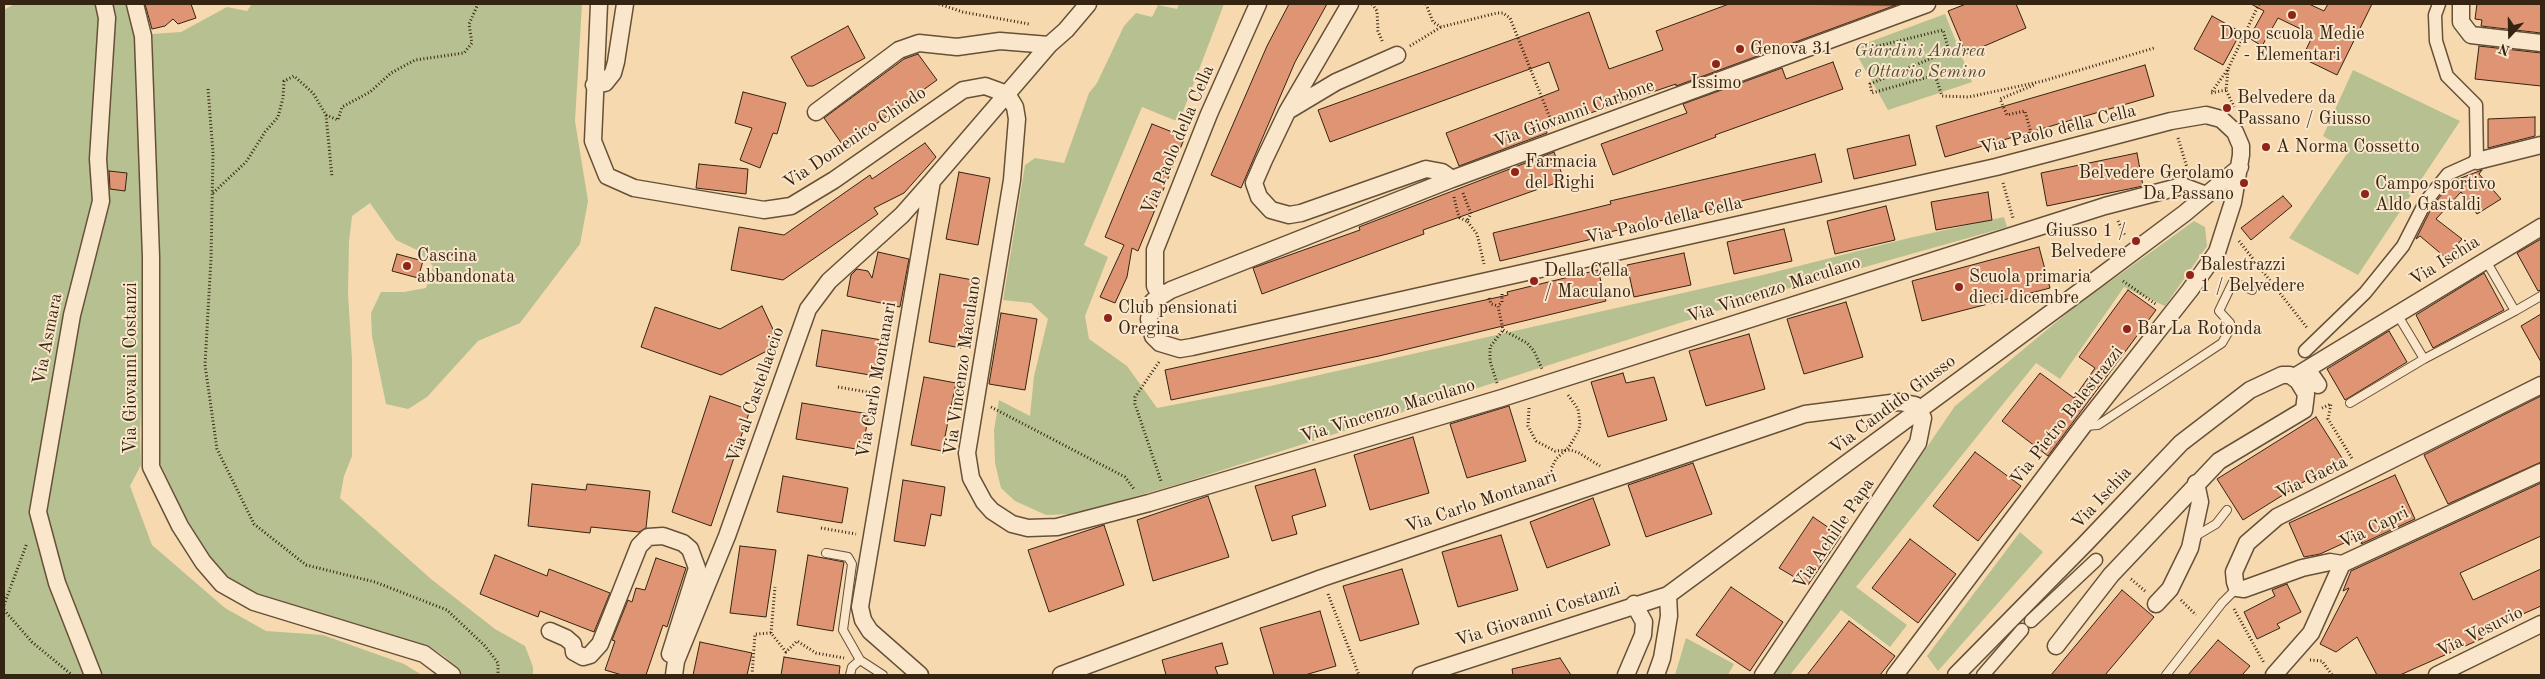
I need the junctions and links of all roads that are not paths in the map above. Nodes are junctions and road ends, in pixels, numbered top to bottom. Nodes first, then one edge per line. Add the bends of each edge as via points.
1 (104, 4) edge
2 (135, 4) edge
3 (599, 4) edge
4 (625, 4) edge
5 (1088, 4) edge
6 (1258, 4) edge
7 (1350, 4) edge
8 (1927, 4) edge
9 (2439, 4) edge
10 (2461, 4) edge
11 (2541, 43) edge
12 (1049, 45) junction
13 (1397, 55) road end
14 (594, 85) junction
15 (1007, 94) junction
16 (816, 112) dead end
17 (1287, 112) junction
18 (2541, 145) edge
19 (2477, 161) junction
20 (2240, 167) junction
21 (932, 181) junction
22 (1454, 184) junction
23 (2206, 195) junction
24 (2541, 228) edge
25 (2486, 259) junction
26 (2252, 290) dead end
27 (1160, 295) junction
28 (2541, 296) edge
29 (2515, 311) junction
30 (2397, 314) junction
31 (2304, 351) dead end
32 (2424, 359) junction
33 (2301, 373) junction
34 (2318, 385) dead end
35 (2541, 385) edge
36 (2350, 403) dead end
37 (1920, 410) junction
38 (2083, 426) junction
39 (2541, 472) edge
40 (2196, 483) junction
41 (2227, 510) dead end
42 (2194, 537) junction
43 (826, 553) dead end
44 (2096, 560) dead end
45 (2342, 564) junction
46 (2232, 592) junction
47 (1668, 594) junction
48 (1634, 604) junction
49 (2156, 604) dead end
50 (2541, 624) edge
51 (550, 631) dead end
52 (2056, 646) dead end
53 (860, 660) junction
54 (675, 668) edge
55 (1464, 668) edge
56 (2271, 674) edge
57 (93, 675) edge
58 (452, 675) edge
59 (850, 675) edge
60 (884, 675) edge
61 (920, 675) edge
62 (1061, 675) edge
63 (1421, 675) edge
64 (1626, 675) edge
65 (1656, 675) edge
66 (1763, 675) edge
67 (1895, 675) edge
68 (1956, 675) edge
69 (1983, 675) edge
70 (2166, 675) edge
71 (2437, 675) edge

1 - 57 street, Via Asmara via 107,18 98,159 101,200 72,315 38,512 57,584
2 - 58 street, Via Giovanni Costanzi via 143,36 151,257 152,467 180,526 202,562 222,584 254,602 424,654
3 - 14 street, Via Domenico Chiodo
4 - 14 street via 612,73 605,83
5 - 12 street
6 - 27 street, Via Paolo della Cella via 1209,114 1155,250 1155,286
7 - 17 street
8 - 22 street, Via Giovanni Carbone
9 - 19 street via 2435,15 2436,41 2447,76 2476,105
10 - 11 street via 2462,22 2471,34
12 - 15 street
12 - 16 street via 1000,41 957,47 919,43 899,50
13 - 17 street via 1336,82
14 - 15 street, Via Domenico Chiodo via 593,141 607,176 634,188 764,210 791,206 963,90 985,86
15 - 21 street
15 - 23 street, Via Vincenzo Maculano via 1015,107 1017,119 1012,180 967,453 968,466 978,492 992,511 1012,524 1036,529 1073,524 1149,503 1546,384 2105,206 2182,186
17 - 22 street via 1254,183 1259,196 1271,210 1280,214 1301,213 1426,169 1442,172
18 - 19 street
19 - 31 street via 2448,174 2426,201 2403,246 2366,293
20 - 23 street
20 - 27 street, Via Paolo della Cella via 2241,146 2233,118 2206,115 2171,121 1996,167 1180,349 1160,343 1153,336 1150,309
20 - 38 street, Via Pietro Balestrazzi via 2233,202 2216,252
21 - 54 street, Via al Castellaccio via 902,214 829,281 808,309 727,536
21 - 61 street, Via Carlo Montanari via 860,607 870,631
22 - 27 street, Via Giovanni Carbone
23 - 37 street, Via Candido Giusso
24 - 25 street, Via Ischia
25 - 29 lane
25 - 30 street, Via Ischia
26 - 38 lane via 2233,282 2219,310 2230,323 2222,343 2098,425
28 - 29 lane
29 - 32 lane
30 - 32 lane
30 - 33 street, Via Ischia
32 - 36 lane
33 - 34 street
33 - 40 street via 2307,402 2299,414 2219,461
33 - 68 street, Via Ischia via 2278,376 2250,390 2181,443
35 - 46 street, Via Gaeta via 2277,518 2246,543 2234,572
37 - 47 street, Via Candido Giusso
37 - 62 street, Via Carlo Montanari via 1910,403 1899,402 1805,414 1322,578
37 - 66 street, Via Achille Papa via 1923,428 1918,443
38 - 67 street, Via Pietro Balestrazzi
39 - 45 street, Via Capri
40 - 42 street via 2200,502
40 - 52 street via 2111,575
41 - 42 lane via 2216,524
42 - 49 street via 2170,589
43 - 53 lane via 848,557 852,564 843,630
44 - 69 street via 2026,625
45 - 46 street via 2330,562 2302,568
45 - 56 street, Via Capri via 2311,633
46 - 70 lane
47 - 48 street, Via Giovanni Costanzi
47 - 65 street via 1669,616
48 - 55 street, Via Giovanni Costanzi
48 - 64 street via 1644,622 1643,635
50 - 71 street, Via Vesuvio
51 - 54 street, Via al Castellaccio via 573,644 574,652 583,657 590,655 600,644 639,546 648,537 663,536 690,549 697,568 670,653
53 - 59 lane via 852,667
53 - 60 lane
55 - 63 street, Via Giovanni Costanzi

